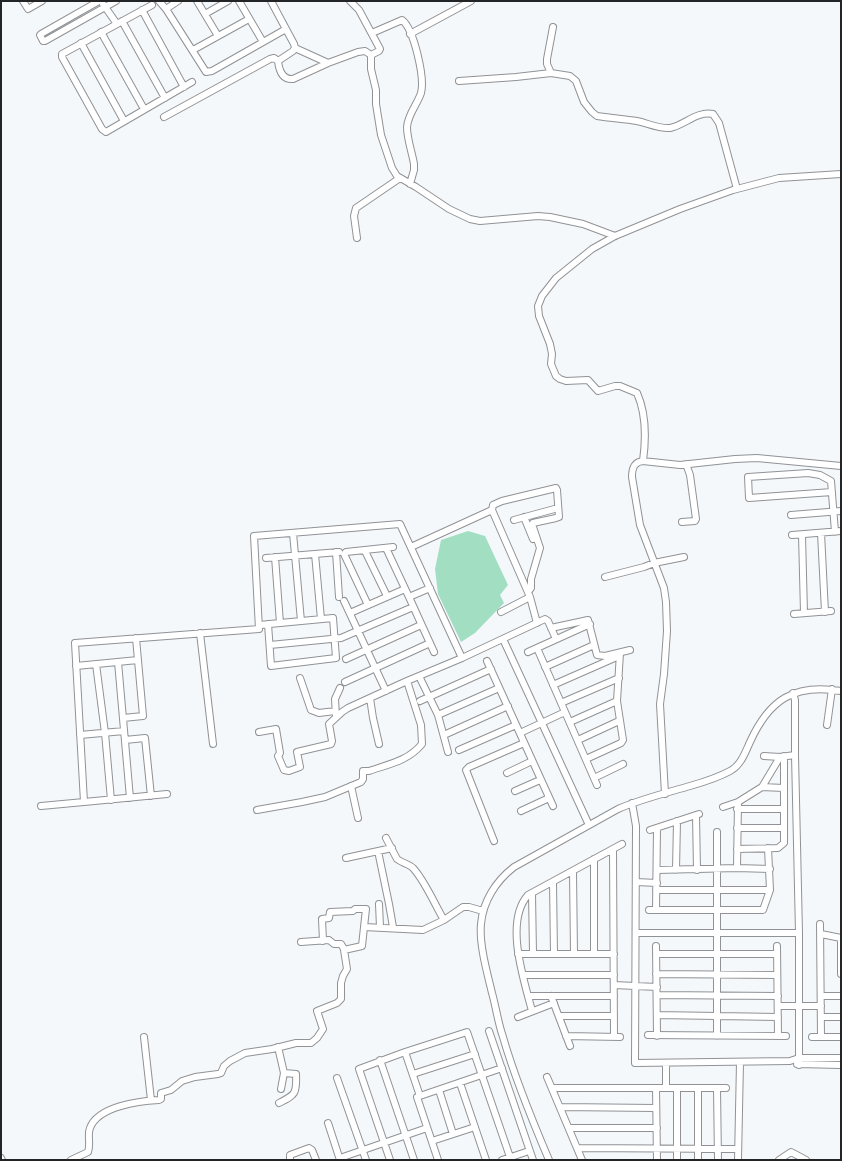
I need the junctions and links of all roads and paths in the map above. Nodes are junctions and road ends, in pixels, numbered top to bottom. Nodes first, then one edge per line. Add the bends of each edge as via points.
1 (23, 1) edge
2 (42, 1) edge
3 (100, 1) edge
4 (116, 1) edge
5 (159, 1) edge
6 (178, 1) edge
7 (197, 1) edge
8 (228, 1) edge
9 (239, 1) edge
10 (271, 1) edge
11 (350, 1) edge
12 (471, 1) edge
13 (152, 5) dead end
14 (104, 7) junction
15 (166, 9) junction
16 (142, 10) junction
17 (205, 14) junction
18 (249, 19) junction
19 (119, 23) junction
20 (553, 27) dead end
21 (286, 29) junction
22 (101, 32) junction
23 (372, 33) junction
24 (410, 34) junction
25 (218, 36) junction
26 (263, 42) junction
27 (81, 43) junction
28 (295, 48) junction
29 (193, 50) junction
30 (371, 55) junction
31 (278, 61) junction
32 (328, 63) junction
33 (551, 73) junction
34 (459, 81) dead end
35 (192, 82) dead end
36 (184, 86) junction
37 (164, 98) junction
38 (144, 109) junction
39 (164, 117) dead end
40 (124, 121) junction
41 (841, 174) edge
42 (400, 178) junction
43 (410, 184) junction
44 (737, 189) junction
45 (615, 236) junction
46 (357, 238) dead end
47 (643, 461) junction
48 (686, 464) junction
49 (841, 466) edge
50 (832, 492) junction
51 (558, 508) junction
52 (492, 510) junction
53 (841, 511) edge
54 (833, 512) junction
55 (791, 515) dead end
56 (524, 517) junction
57 (514, 520) dead end
58 (682, 522) dead end
59 (838, 532) edge
60 (293, 533) junction
61 (821, 533) junction
62 (802, 535) junction
63 (792, 536) dead end
64 (411, 547) junction
65 (365, 551) junction
66 (315, 554) junction
67 (539, 554) junction
68 (295, 556) junction
69 (276, 557) junction
70 (684, 557) dead end
71 (266, 558) dead end
72 (654, 563) junction
73 (605, 577) dead end
74 (430, 588) junction
75 (405, 589) junction
76 (529, 595) junction
77 (387, 596) junction
78 (409, 597) junction
79 (368, 605) junction
80 (413, 607) junction
81 (501, 612) dead end
82 (350, 613) junction
83 (804, 613) junction
84 (794, 614) dead end
85 (321, 619) junction
86 (301, 621) junction
87 (280, 623) junction
88 (537, 623) junction
89 (268, 624) junction
90 (590, 624) junction
91 (259, 625) junction
92 (421, 625) junction
93 (551, 628) junction
94 (358, 631) junction
95 (200, 633) junction
96 (136, 638) junction
97 (334, 638) junction
98 (503, 639) junction
99 (556, 639) junction
100 (430, 643) junction
101 (270, 645) junction
102 (594, 645) junction
103 (537, 648) junction
104 (366, 649) junction
105 (630, 650) dead end
106 (434, 652) dead end
107 (528, 652) dead end
108 (620, 654) junction
109 (462, 658) junction
110 (346, 659) dead end
111 (138, 660) junction
112 (487, 661) dead end
113 (118, 662) junction
114 (96, 664) junction
115 (76, 666) junction
116 (545, 667) junction
117 (375, 668) junction
118 (491, 669) junction
119 (420, 676) junction
120 (300, 678) dead end
121 (619, 678) junction
122 (407, 681) junction
123 (345, 682) dead end
124 (553, 685) junction
125 (340, 688) dead end
126 (500, 688) junction
127 (386, 691) junction
128 (841, 691) edge
129 (832, 692) junction
130 (793, 693) junction
131 (430, 697) junction
132 (370, 698) junction
133 (420, 701) dead end
134 (618, 701) junction
135 (561, 703) junction
136 (508, 706) junction
137 (565, 712) junction
138 (336, 714) junction
139 (438, 715) junction
140 (123, 718) junction
141 (619, 721) junction
142 (570, 722) junction
143 (542, 723) junction
144 (516, 725) junction
145 (827, 725) dead end
146 (124, 731) junction
147 (259, 732) dead end
148 (105, 733) junction
149 (520, 733) junction
150 (80, 735) junction
151 (444, 735) junction
152 (125, 740) junction
153 (578, 740) junction
154 (524, 743) junction
155 (213, 744) dead end
156 (379, 744) dead end
157 (459, 750) dead end
158 (448, 752) dead end
159 (794, 755) junction
160 (764, 756) dead end
161 (782, 757) junction
162 (586, 759) junction
163 (532, 761) junction
164 (623, 764) dead end
165 (507, 773) dead end
166 (594, 778) junction
167 (540, 780) junction
168 (597, 785) dead end
169 (351, 786) junction
170 (762, 786) junction
171 (784, 788) junction
172 (515, 791) dead end
173 (167, 794) dead end
174 (665, 794) junction
175 (151, 796) junction
176 (130, 798) junction
177 (549, 798) junction
178 (110, 800) junction
179 (84, 802) junction
180 (738, 802) junction
181 (41, 806) dead end
182 (553, 806) dead end
183 (632, 806) junction
184 (723, 807) dead end
185 (737, 809) junction
186 (256, 810) dead end
187 (784, 810) junction
188 (521, 811) dead end
189 (358, 818) dead end
190 (677, 821) junction
191 (590, 825) junction
192 (657, 828) junction
193 (737, 828) junction
194 (784, 828) junction
195 (650, 830) dead end
196 (717, 832) dead end
197 (386, 838) dead end
198 (494, 841) dead end
199 (622, 844) dead end
200 (392, 848) junction
201 (768, 848) junction
202 (613, 849) junction
203 (737, 849) junction
204 (378, 851) junction
205 (346, 858) dead end
206 (594, 859) junction
207 (737, 868) junction
208 (770, 869) junction
209 (657, 870) junction
210 (676, 870) junction
211 (697, 870) junction
212 (717, 870) junction
213 (573, 871) junction
214 (553, 882) junction
215 (636, 882) junction
216 (657, 883) junction
217 (656, 890) junction
218 (717, 890) junction
219 (770, 890) junction
220 (532, 893) junction
221 (379, 904) dead end
222 (649, 910) dead end
223 (656, 910) junction
224 (717, 910) junction
225 (483, 911) junction
226 (444, 920) junction
227 (820, 924) dead end
228 (364, 927) junction
229 (380, 927) junction
230 (393, 927) junction
231 (636, 933) junction
232 (717, 933) junction
233 (799, 933) junction
234 (820, 934) junction
235 (841, 938) edge
236 (323, 941) junction
237 (301, 942) dead end
238 (656, 946) dead end
239 (777, 946) dead end
240 (344, 949) junction
241 (518, 954) junction
242 (533, 954) junction
243 (554, 954) junction
244 (574, 954) junction
245 (594, 954) junction
246 (614, 954) junction
247 (656, 954) junction
248 (717, 954) junction
249 (777, 954) junction
250 (656, 974) junction
251 (841, 974) edge
252 (523, 975) junction
253 (717, 975) junction
254 (778, 975) junction
255 (614, 976) junction
256 (614, 985) junction
257 (636, 985) junction
258 (657, 987) junction
259 (657, 994) junction
260 (717, 995) junction
261 (528, 996) junction
262 (614, 996) junction
263 (778, 996) junction
264 (821, 996) junction
265 (841, 996) edge
266 (552, 999) junction
267 (778, 1006) junction
268 (800, 1006) junction
269 (821, 1006) junction
270 (532, 1011) junction
271 (657, 1015) junction
272 (559, 1016) junction
273 (614, 1016) junction
274 (717, 1016) junction
275 (518, 1017) dead end
276 (778, 1017) junction
277 (821, 1017) junction
278 (841, 1017) edge
279 (489, 1031) dead end
280 (566, 1036) junction
281 (648, 1036) dead end
282 (657, 1036) junction
283 (717, 1036) junction
284 (778, 1036) junction
285 (786, 1036) dead end
286 (144, 1037) dead end
287 (821, 1037) junction
288 (841, 1037) edge
289 (812, 1038) dead end
290 (570, 1046) dead end
291 (278, 1047) junction
292 (405, 1052) junction
293 (475, 1054) junction
294 (799, 1058) junction
295 (841, 1058) edge
296 (380, 1060) junction
297 (790, 1061) junction
298 (740, 1062) junction
299 (666, 1063) junction
300 (800, 1065) junction
301 (841, 1065) edge
302 (502, 1068) junction
303 (284, 1073) junction
304 (412, 1074) junction
305 (482, 1075) junction
306 (547, 1077) dead end
307 (337, 1078) dead end
308 (460, 1083) junction
309 (281, 1088) dead end
310 (552, 1088) junction
311 (656, 1088) junction
312 (666, 1088) junction
313 (677, 1088) junction
314 (698, 1088) junction
315 (718, 1088) junction
316 (726, 1088) dead end
317 (439, 1090) junction
318 (420, 1096) junction
319 (150, 1100) junction
320 (279, 1103) dead end
321 (560, 1107) junction
322 (656, 1108) junction
323 (328, 1123) dead end
324 (475, 1127) junction
325 (428, 1128) junction
326 (569, 1128) junction
327 (656, 1128) junction
328 (453, 1134) junction
329 (406, 1135) junction
330 (432, 1141) junction
331 (384, 1143) junction
332 (578, 1148) junction
333 (657, 1148) junction
334 (677, 1148) junction
335 (698, 1148) junction
336 (718, 1148) junction
337 (738, 1148) junction
338 (362, 1150) junction
339 (529, 1151) junction
340 (510, 1157) junction
341 (340, 1159) edge
342 (71, 1160) edge
343 (290, 1160) edge
344 (316, 1160) edge
345 (366, 1160) edge
346 (390, 1160) edge
347 (414, 1160) edge
348 (438, 1160) edge
349 (486, 1160) edge
350 (502, 1160) edge
351 (532, 1160) edge
352 (549, 1160) edge
353 (582, 1160) edge
354 (657, 1160) edge
355 (677, 1160) edge
356 (698, 1160) edge
357 (718, 1160) edge
358 (738, 1160) edge
359 (780, 1160) edge
360 (805, 1160) edge

1 - 2 street via 28,9
3 - 14 street
3 - 14 street via 40,35 41,39 45,41
4 - 14 street
5 - 15 street
6 - 15 street
7 - 17 street
8 - 17 street
9 - 18 street
10 - 21 street
11 - 23 street via 359,10
12 - 24 street
13 - 16 street
14 - 19 street
15 - 29 street
16 - 19 street
16 - 36 street
17 - 25 street
18 - 25 street
18 - 26 street
19 - 22 street
19 - 37 street
20 - 33 street via 547,59
21 - 26 street
21 - 28 street
22 - 27 street
22 - 38 street
23 - 24 street via 402,20
23 - 30 street via 380,49
24 - 43 street via 417,52 422,86 407,128 414,164
25 - 29 street
26 - 29 street via 209,72 204,70
27 - 40 street
27 - 40 street via 61,56 103,131 106,132
28 - 31 street
28 - 32 street
30 - 32 street via 358,52
30 - 42 street via 381,134 392,168
31 - 32 street via 281,73 289,80
31 - 39 street via 270,59
33 - 34 street
33 - 44 street via 570,76 576,81 584,102 597,116 670,128 696,116 713,114 719,123
35 - 36 street
36 - 37 street
37 - 38 street
38 - 40 street
41 - 44 street via 779,178
42 - 43 street
42 - 46 street via 356,208 354,216
43 - 45 street via 470,219 480,221 550,216 583,224
44 - 45 street
45 - 47 street via 592,249 556,278 542,296 538,306 539,316 548,337 552,354 551,364 560,380 588,380 598,391 620,386 637,393 644,430
47 - 48 street
47 - 72 street via 634,465 632,477 640,525
48 - 49 street via 751,458
48 - 58 street via 696,519
50 - 50 street via 831,481 820,475 748,477 749,498
50 - 54 street
51 - 52 street via 555,487 502,501 493,505
51 - 56 street
51 - 67 street via 557,518 533,524 540,548
52 - 64 street
52 - 76 street
53 - 54 street
54 - 55 street
54 - 59 street
56 - 57 street
56 - 67 street
59 - 61 street
60 - 64 street via 399,524
60 - 68 street
60 - 91 street via 254,536
61 - 62 street
61 - 83 street via 828,611
62 - 63 street
62 - 83 street
64 - 74 street
65 - 75 street via 390,548
65 - 77 street
65 - 79 street via 346,552 344,555
66 - 68 street
66 - 82 street via 337,552 342,599
66 - 85 street
67 - 76 street
68 - 69 street
68 - 86 street
69 - 71 street
69 - 87 street
70 - 72 street
72 - 73 street
72 - 174 street via 664,588 666,602 667,631 660,704
74 - 78 street
74 - 109 street
75 - 77 street
75 - 78 street
76 - 81 street
76 - 88 street
77 - 79 street
78 - 80 street
79 - 82 street
80 - 92 street
80 - 94 street
82 - 94 street
83 - 84 street
85 - 86 street
85 - 97 street via 333,618
86 - 87 street
87 - 89 street
88 - 93 street via 546,619
88 - 98 street
89 - 91 street
89 - 101 street
90 - 93 street via 588,620
90 - 99 street
90 - 102 street
91 - 95 street via 259,629
92 - 100 street
92 - 104 street
93 - 99 street
94 - 97 street
94 - 104 street
95 - 96 street
95 - 155 street
96 - 111 street
96 - 115 street via 75,643
97 - 101 street
97 - 101 street via 336,658 271,666
98 - 109 street
98 - 143 street
99 - 103 street
100 - 106 street
100 - 117 street
102 - 108 street via 595,654 598,656
102 - 116 street
103 - 107 street
103 - 116 street
104 - 110 street
104 - 117 street
105 - 108 street
108 - 121 street
108 - 124 street
109 - 119 street
111 - 113 street
111 - 140 street via 143,716
112 - 118 street
113 - 114 street
113 - 140 street
114 - 115 street
114 - 148 street
115 - 150 street
116 - 124 street
117 - 123 street
117 - 127 street
118 - 126 street
118 - 131 street
119 - 122 street
119 - 131 street
120 - 138 street via 311,710
121 - 134 street
121 - 135 street
122 - 127 street
122 - 169 street via 421,725 422,744 407,758 363,771 362,781
124 - 135 street
125 - 138 street via 335,699
126 - 136 street
126 - 139 street
127 - 132 street
128 - 129 street
129 - 130 street via 802,690
129 - 145 street
130 - 159 street
130 - 174 street via 777,702 768,711 741,762 735,768 710,780
131 - 133 street
131 - 139 street
132 - 138 street
132 - 156 street
134 - 141 street
134 - 142 street
135 - 137 street
136 - 144 street
136 - 151 street
137 - 142 street
137 - 143 street
138 - 147 street via 329,724 331,744 297,752 300,767 289,771 284,770 278,756 280,753 276,729
139 - 151 street
140 - 146 street
141 - 153 street
141 - 162 street via 622,742
142 - 153 street
143 - 149 street
143 - 191 street
144 - 149 street
144 - 157 street
146 - 148 street
146 - 152 street
148 - 150 street
148 - 178 street
149 - 154 street
150 - 179 street
151 - 158 street
152 - 175 street via 145,738
152 - 176 street
153 - 162 street
154 - 163 street
154 - 198 street via 466,770
159 - 161 street
159 - 233 street
160 - 161 street
161 - 170 street
161 - 171 street
162 - 166 street
163 - 165 street
163 - 167 street
164 - 166 street
166 - 168 street
167 - 172 street
167 - 177 street
169 - 186 street via 325,797
169 - 189 street
170 - 171 street
170 - 180 street
171 - 187 street
173 - 175 street
174 - 183 street
175 - 176 street
176 - 178 street
177 - 182 street
177 - 188 street
178 - 179 street
179 - 181 street
180 - 184 street
180 - 185 street
183 - 191 street
183 - 215 street via 635,817
185 - 187 street
185 - 193 street
187 - 194 street
190 - 192 street
190 - 210 street
190 - 211 street via 698,814
191 - 225 street via 507,872 495,886
192 - 195 street
192 - 209 street
193 - 194 street
193 - 203 street
194 - 201 street via 783,845
196 - 212 street
197 - 200 street
199 - 202 street
200 - 204 street
200 - 226 street via 400,861 408,864 418,875
201 - 203 street
201 - 208 street
202 - 206 street
202 - 246 street
203 - 207 street
204 - 205 street
204 - 230 street
206 - 213 street
206 - 245 street
207 - 208 street
207 - 212 street
208 - 219 street
209 - 210 street
209 - 216 street
210 - 211 street
211 - 212 street
212 - 218 street
213 - 214 street
213 - 244 street
214 - 220 street
214 - 243 street
215 - 216 street
215 - 231 street
216 - 217 street
217 - 218 street
217 - 223 street
218 - 219 street
218 - 224 street
219 - 224 street via 765,907 760,911
220 - 241 street via 525,899 518,913
220 - 242 street
221 - 229 street
222 - 223 street
223 - 224 street
224 - 232 street
225 - 226 street via 463,907
225 - 352 street via 481,929 484,961 502,1036 528,1111
226 - 230 street via 423,930
227 - 234 street
228 - 229 street
228 - 236 street via 366,910 330,912 329,918 322,919
228 - 240 street via 362,946
229 - 230 street
231 - 232 street
231 - 257 street
232 - 233 street
232 - 248 street
233 - 268 street
234 - 235 street
234 - 264 street
235 - 251 street
236 - 237 street
236 - 240 street via 330,940 334,944 340,944
238 - 247 street
239 - 249 street
240 - 291 street via 347,969 341,983 341,999 317,1011 323,1029 321,1034 311,1043
241 - 242 street
241 - 252 street
242 - 243 street
243 - 244 street
244 - 245 street
245 - 246 street
246 - 255 street
247 - 248 street
247 - 250 street
248 - 249 street
248 - 253 street
249 - 254 street
250 - 253 street
250 - 258 street
252 - 255 street
252 - 261 street
253 - 254 street
253 - 260 street
254 - 263 street
255 - 256 street
256 - 257 street
256 - 262 street
257 - 258 street
257 - 299 street via 635,1063
258 - 259 street
259 - 260 street
259 - 271 street
260 - 263 street
260 - 274 street
261 - 266 street
261 - 270 street
262 - 266 street
262 - 273 street
263 - 267 street
264 - 265 street
264 - 269 street
266 - 270 street
266 - 272 street
267 - 268 street
267 - 276 street
268 - 269 street
268 - 294 street
269 - 277 street
270 - 275 street
271 - 274 street
271 - 282 street
272 - 273 street
272 - 280 street
273 - 280 street via 617,1036
274 - 276 street
274 - 283 street
276 - 284 street
277 - 278 street
277 - 287 street
279 - 302 street
280 - 290 street
281 - 282 street
282 - 283 street
283 - 284 street
284 - 285 street
286 - 319 street
287 - 288 street
287 - 289 street
291 - 303 street
291 - 319 street via 245,1053 230,1061 220,1073 182,1081 171,1090 161,1093 161,1099
292 - 293 street via 467,1032
292 - 296 street
292 - 304 street
293 - 304 street
293 - 305 street
294 - 295 street
294 - 297 street
294 - 300 street
296 - 329 street
296 - 331 street via 359,1070
297 - 298 street
297 - 300 street
298 - 299 street
298 - 337 street
299 - 312 street
300 - 301 street
302 - 305 street
302 - 339 street
303 - 309 street
303 - 320 street via 296,1074 295,1093
304 - 318 street
305 - 308 street
305 - 340 street
306 - 310 street
307 - 338 street
308 - 317 street
308 - 324 street
310 - 311 street
310 - 321 street
311 - 312 street
311 - 322 street
312 - 313 street
313 - 314 street
313 - 334 street
314 - 315 street
314 - 335 street
315 - 316 street
315 - 336 street
317 - 318 street
317 - 328 street
318 - 325 street via 417,1100
319 - 342 street via 121,1105 98,1117 89,1129 88,1152
321 - 322 street
321 - 326 street
322 - 327 street
323 - 341 street
324 - 328 street
324 - 349 street
325 - 329 street
325 - 330 street
326 - 327 street
326 - 332 street
327 - 333 street
328 - 330 street
329 - 331 street
329 - 347 street
330 - 348 street
331 - 338 street
331 - 346 street
332 - 333 street
332 - 353 street
333 - 334 street
333 - 354 street
334 - 335 street
334 - 355 street
335 - 336 street
335 - 356 street
336 - 337 street
336 - 357 street
337 - 358 street
338 - 341 street
338 - 345 street
339 - 340 street
339 - 351 street
340 - 350 street
343 - 344 street via 290,1155 309,1148
359 - 360 street via 791,1152

